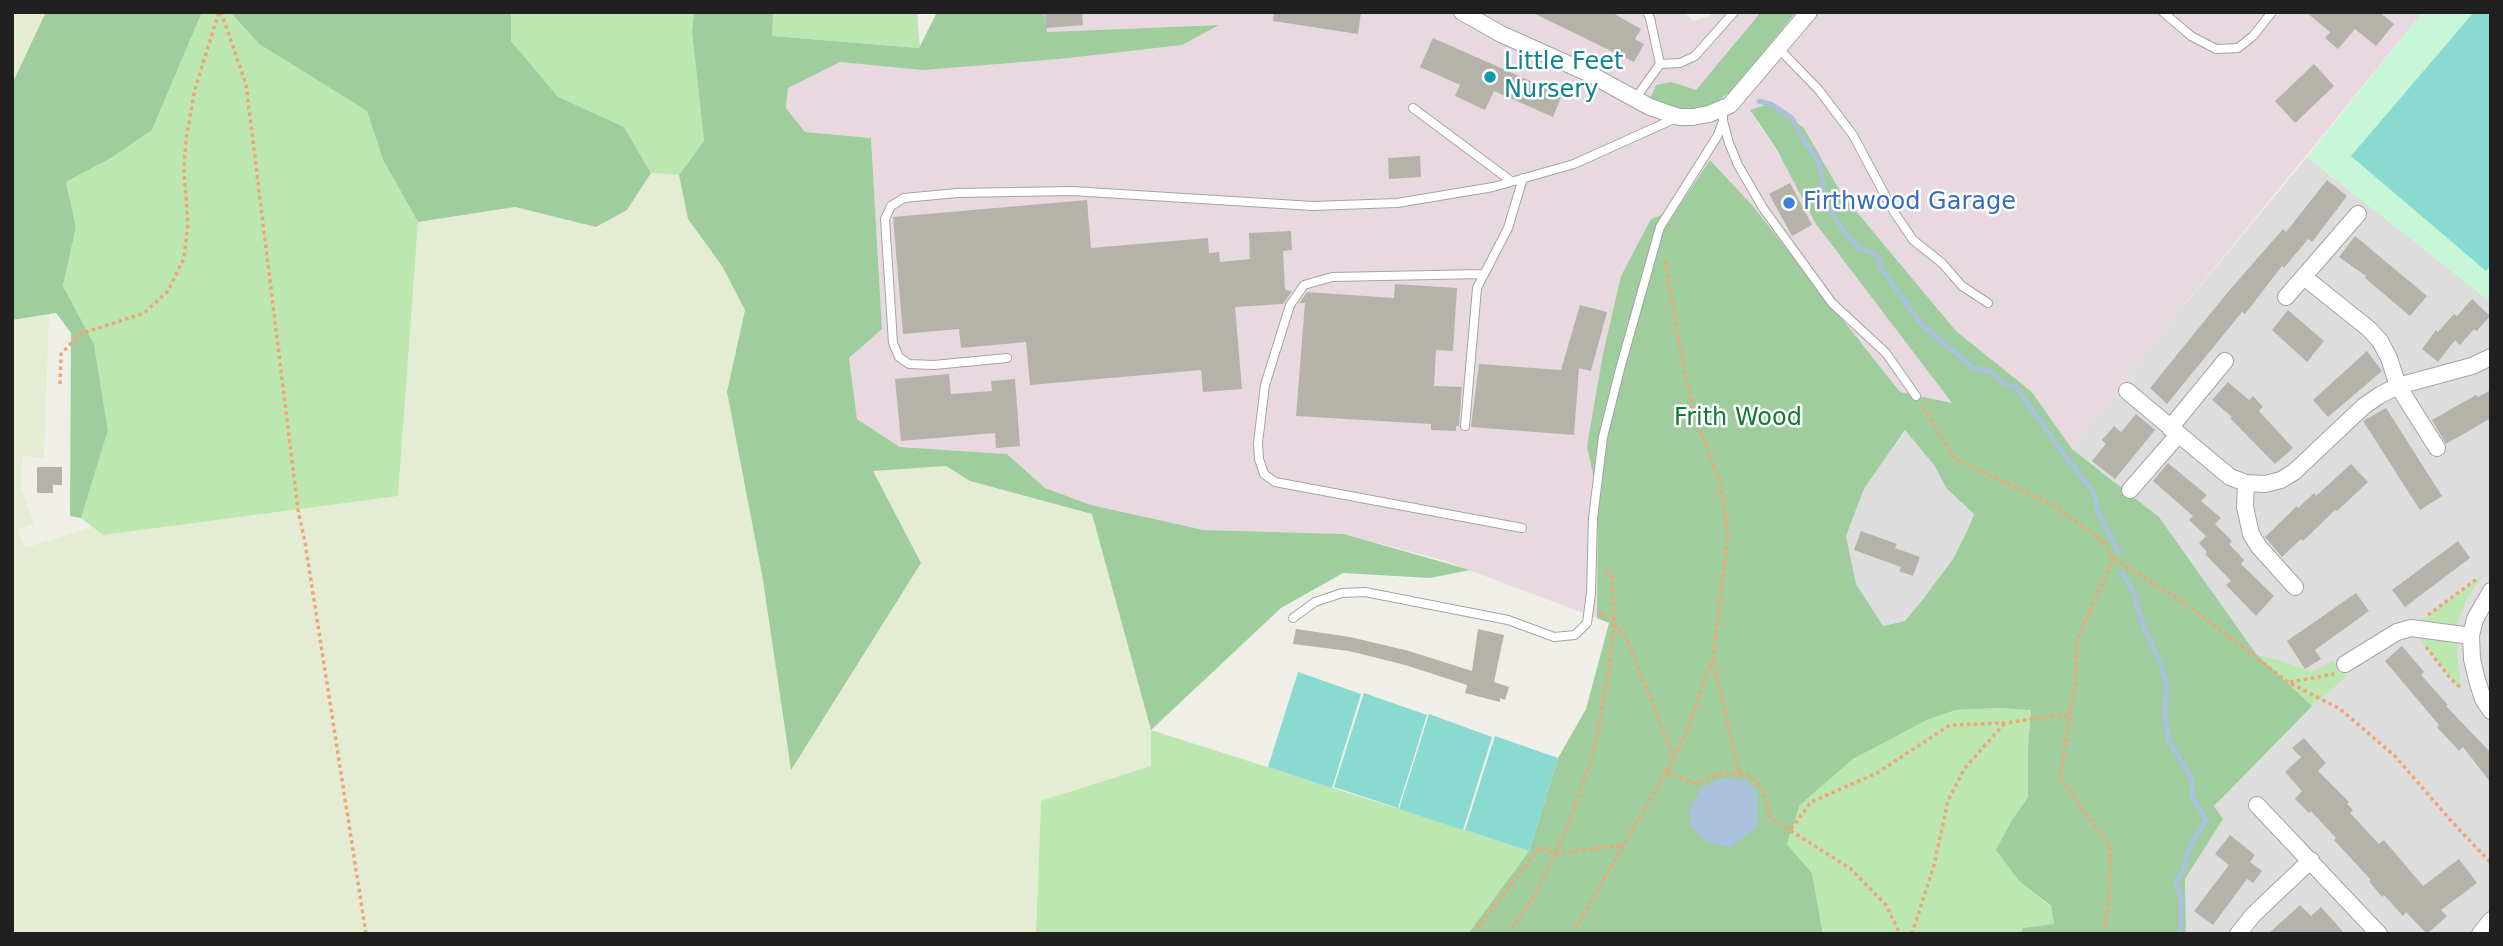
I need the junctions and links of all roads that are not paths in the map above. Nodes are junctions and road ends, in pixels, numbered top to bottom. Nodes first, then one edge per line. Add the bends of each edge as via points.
1 (1462, 12) edge
2 (1647, 12) edge
3 (1734, 12) edge
4 (1810, 12) edge
5 (2163, 12) edge
6 (2272, 12) edge
7 (1779, 49) junction
8 (1660, 64) junction
9 (1635, 99) junction
10 (1413, 108) dead end
11 (1723, 115) junction
12 (1679, 117) junction
13 (1522, 178) junction
14 (1511, 181) junction
15 (2358, 214) dead end
16 (1483, 274) junction
17 (2304, 277) junction
18 (2286, 297) dead end
19 (1988, 303) dead end
20 (2491, 356) edge
21 (1007, 358) dead end
22 (2225, 361) dead end
23 (2398, 386) junction
24 (2127, 391) dead end
25 (1916, 396) road end
26 (1465, 426) dead end
27 (2174, 432) junction
28 (2437, 448) dead end
29 (2246, 483) junction
30 (2130, 491) dead end
31 (1522, 528) dead end
32 (2295, 587) dead end
33 (2491, 591) edge
34 (1293, 618) dead end
35 (2471, 636) junction
36 (2345, 664) road end
37 (2491, 711) edge
38 (2256, 806) dead end
39 (2311, 860) junction
40 (2491, 920) edge
41 (2238, 934) edge
42 (2379, 934) edge
43 (2480, 934) edge

1 - 9 street
2 - 8 lane
3 - 8 lane via 1695,56
4 - 7 street
5 - 6 lane via 2191,36 2216,48 2238,48
7 - 11 street
7 - 19 lane via 1853,135 1913,240 1962,286
8 - 9 lane
9 - 12 street
10 - 14 lane
11 - 12 street
11 - 25 lane via 1738,165 1763,208 1832,303 1885,352
11 - 34 lane via 1718,135 1660,227 1603,437 1587,623 1575,635 1554,637 1508,620 1365,592 1342,593 1315,602
12 - 13 lane via 1574,163
13 - 14 lane
13 - 16 lane via 1508,228
14 - 21 lane via 1385,203 1312,206 1072,191 957,192 904,198 891,206 886,219 893,343 899,357 909,364 934,365
15 - 17 street
16 - 26 lane via 1477,288
16 - 31 lane via 1332,277 1304,285 1290,305 1265,385 1259,459 1264,474 1275,482
17 - 18 street
17 - 23 street via 2380,341
20 - 23 street via 2472,366
22 - 27 street
23 - 28 street
23 - 29 street via 2364,406 2294,472 2265,484
24 - 27 street
27 - 29 street via 2230,477
27 - 30 street
29 - 32 street via 2251,534
33 - 35 street
35 - 36 street via 2411,628
35 - 37 street via 2477,680
38 - 39 street
39 - 41 street
39 - 42 street
40 - 43 street

